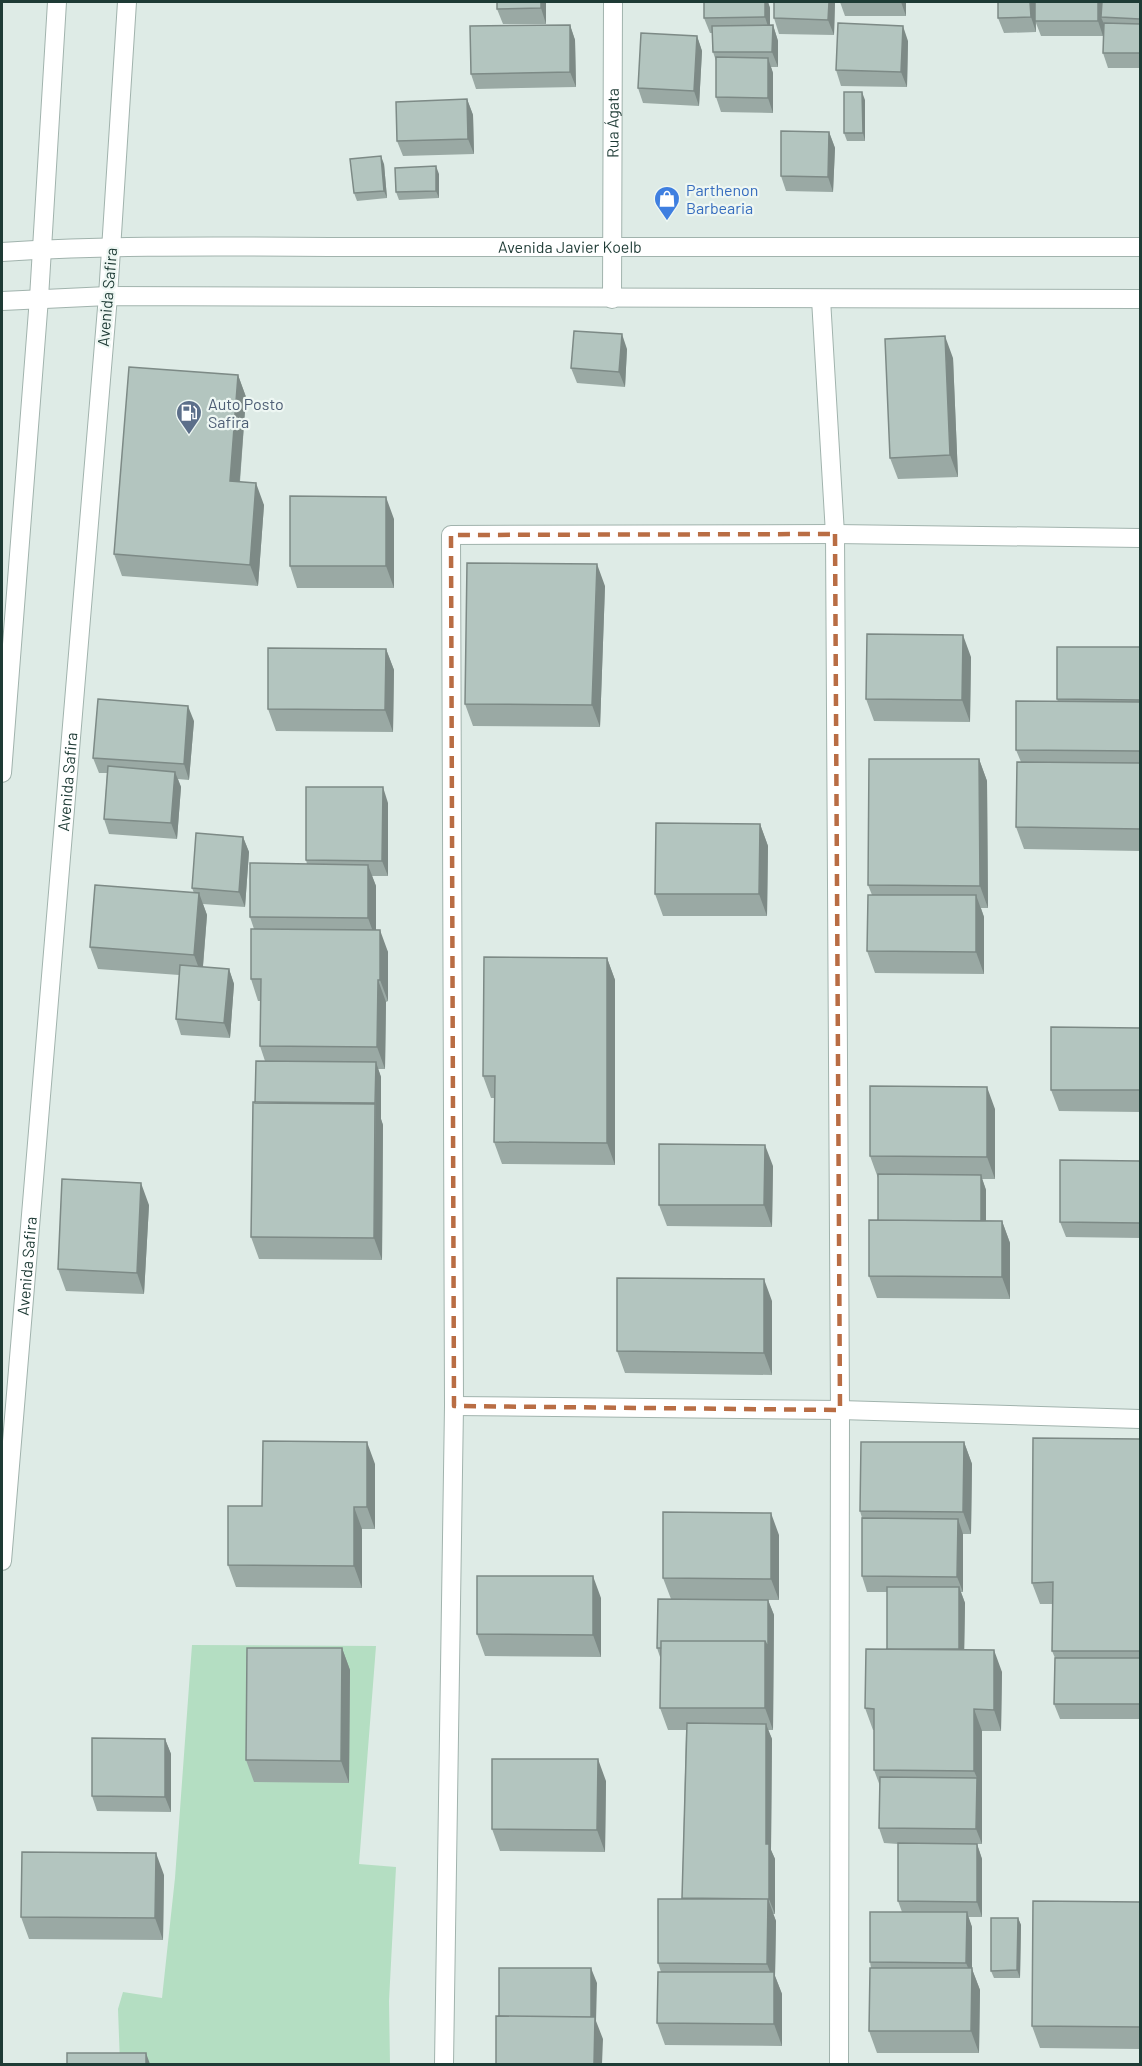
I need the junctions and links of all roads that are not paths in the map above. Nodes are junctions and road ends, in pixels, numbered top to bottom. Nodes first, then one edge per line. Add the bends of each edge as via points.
1 (57, 2) edge
2 (127, 2) edge
3 (613, 2) edge
4 (614, 246) junction
5 (1140, 247) edge
6 (111, 248) junction
7 (41, 249) junction
8 (2, 252) edge
9 (108, 296) junction
10 (39, 298) junction
11 (612, 299) junction
12 (821, 299) junction
13 (1140, 299) edge
14 (2, 301) edge
15 (835, 534) junction
16 (1140, 538) edge
17 (2, 773) edge
18 (454, 1406) junction
19 (840, 1410) junction
20 (1140, 1419) edge
21 (4, 1501) edge
22 (2, 1561) edge
23 (444, 2064) edge
24 (839, 2064) edge

1 - 7 street
2 - 6 street, Avenida Safira
3 - 4 street, Rua Ágata
4 - 5 street, Avenida Javier Koelb
4 - 6 street, Avenida Javier Koelb
4 - 11 street, Rua Ágata
6 - 7 street, Avenida Javier Koelb
6 - 9 street, Avenida Safira
7 - 8 street, Avenida Javier Koelb
7 - 10 street
9 - 10 street
9 - 11 street
9 - 21 street, Avenida Safira
10 - 14 street
10 - 17 street
11 - 12 street
12 - 13 street
12 - 15 street
15 - 16 street
15 - 18 street via 451,535
15 - 19 street
18 - 19 street
18 - 23 street
19 - 20 street
19 - 24 street
21 - 22 street, Avenida Safira

